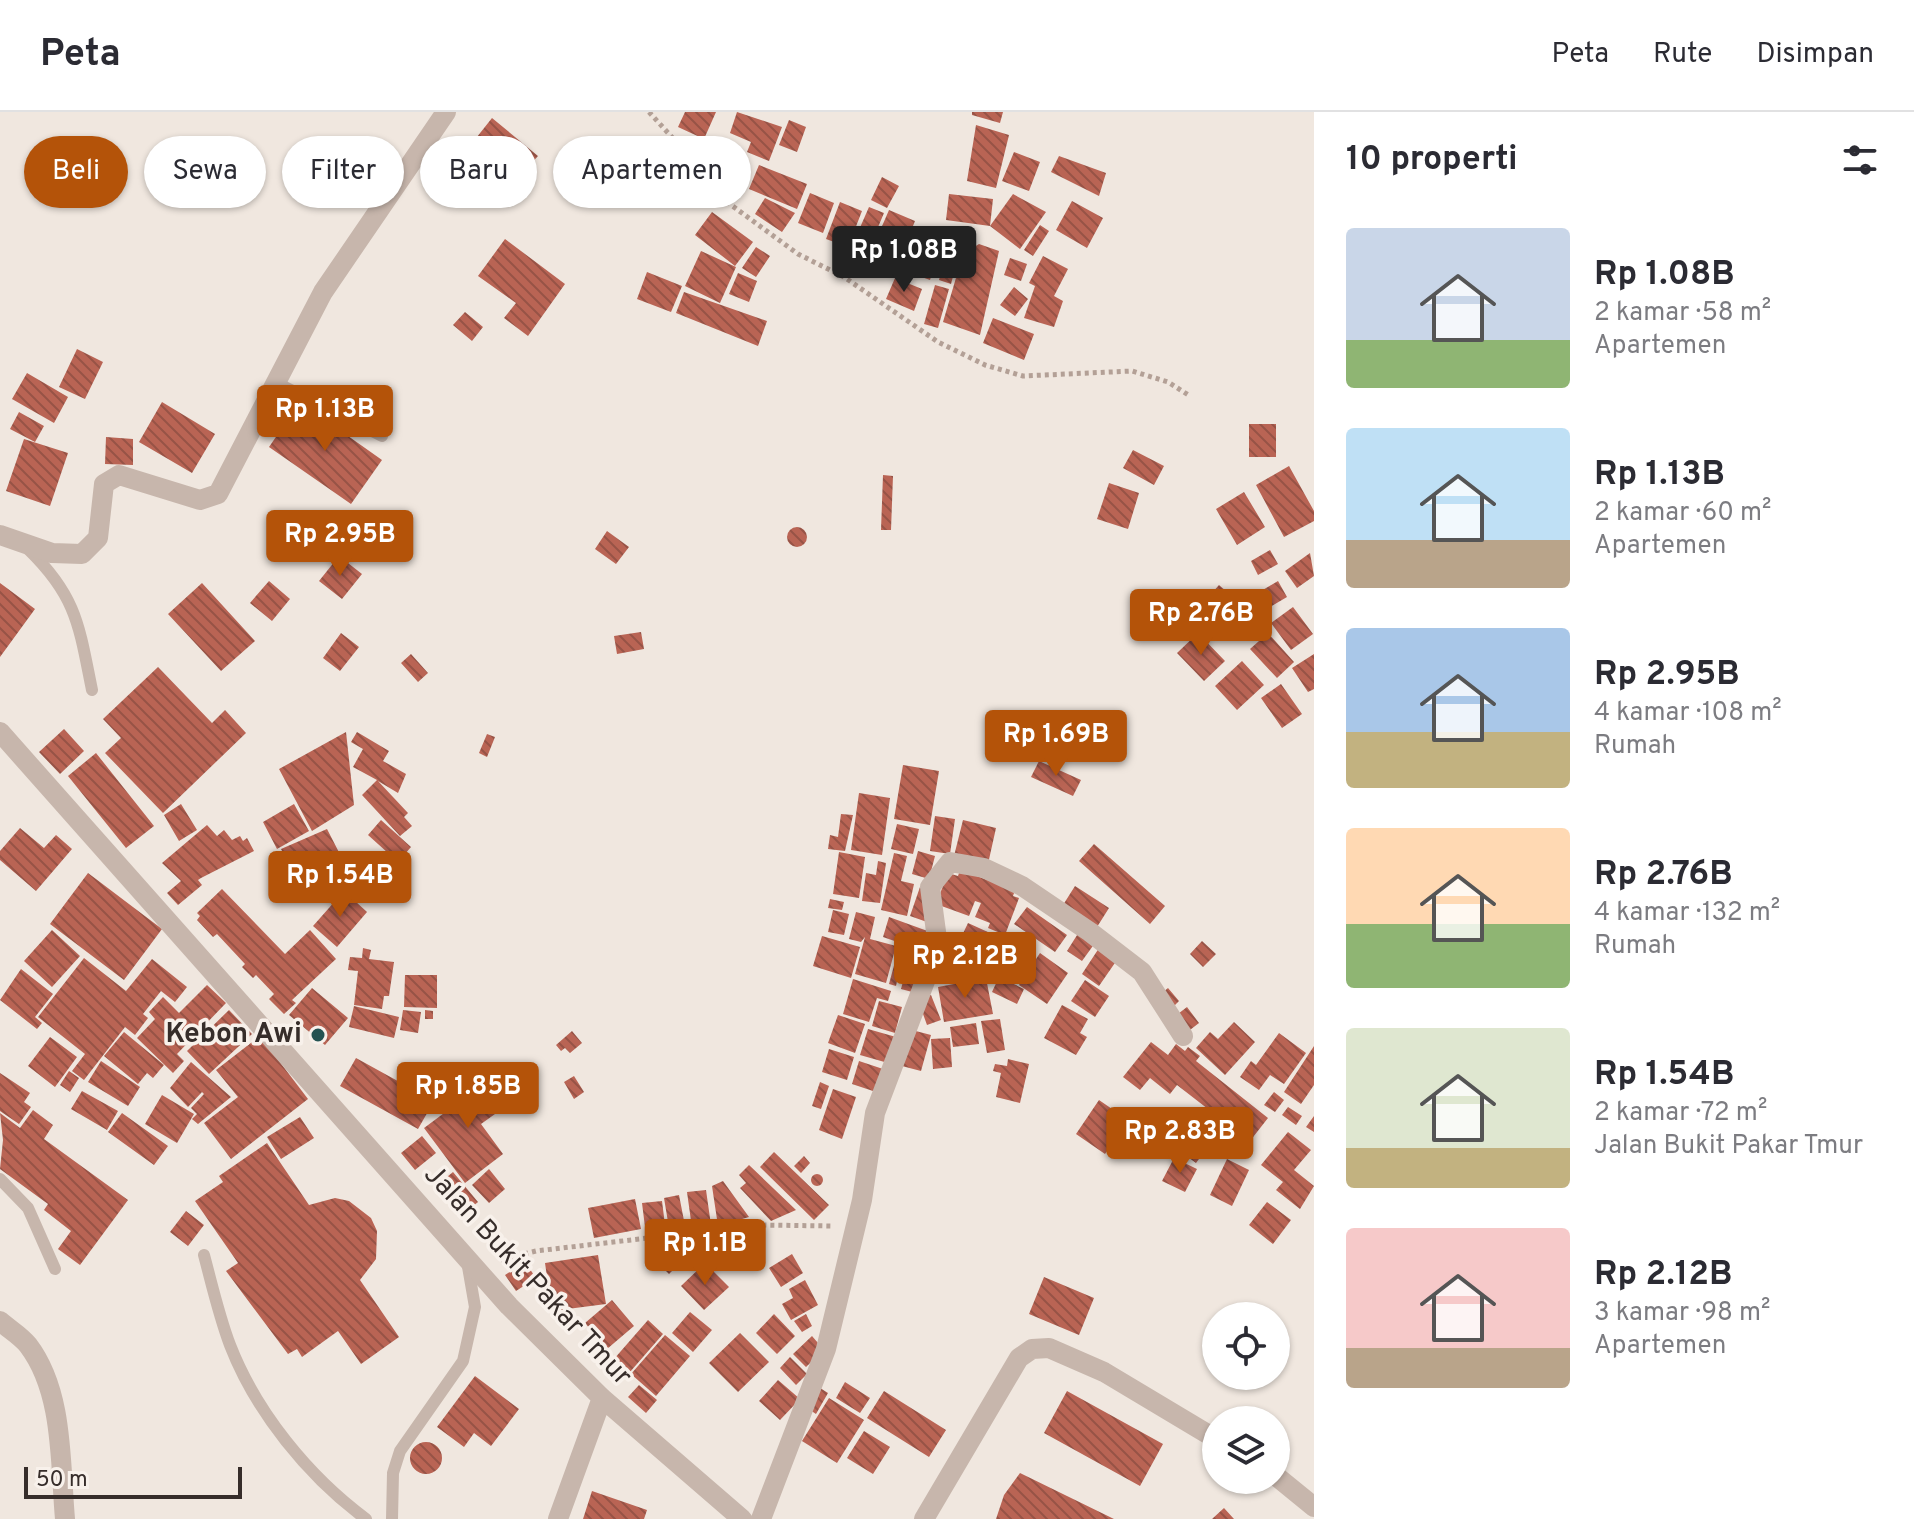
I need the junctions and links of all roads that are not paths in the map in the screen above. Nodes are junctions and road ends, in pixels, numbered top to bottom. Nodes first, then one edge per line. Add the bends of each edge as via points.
1 (446, 112) edge
2 (275, 382) junction
3 (382, 436) dead end
4 (0, 535) edge
5 (21, 542) junction
6 (92, 690) dead end
7 (0, 732) edge
8 (1183, 1036) dead end
9 (0, 1179) edge
10 (204, 1255) dead end
11 (471, 1263) junction
12 (55, 1269) dead end
13 (0, 1321) edge
14 (602, 1398) junction
15 (1202, 1431) edge
16 (1290, 1487) edge
17 (1314, 1507) edge
18 (65, 1519) edge
19 (366, 1519) edge
20 (392, 1519) edge
21 (558, 1519) edge
22 (742, 1519) edge
23 (761, 1519) edge
24 (924, 1519) edge

1 - 2 street via 323,292
2 - 3 lane
2 - 5 street via 218,494 200,500 119,475 104,484 98,538 82,554 52,553
4 - 5 street
5 - 6 lane via 64,587 76,613
7 - 11 street, Jalan Bukit Pakar Tmur
8 - 23 street via 1142,972 1090,932 1022,886 984,868 950,862 930,887 937,939 875,1113 862,1200 826,1349
9 - 12 lane via 28,1208
10 - 19 lane via 230,1345 255,1396 281,1437
11 - 14 street, Jalan Bukit Pakar Tmur
11 - 20 lane via 475,1307 463,1361 400,1451 393,1473
13 - 18 street via 28,1344 47,1381
14 - 21 street
14 - 22 street, Jalan Bukit Pakar Tmur
15 - 24 street via 1104,1372 1049,1348 1032,1349 1019,1358
16 - 17 street

